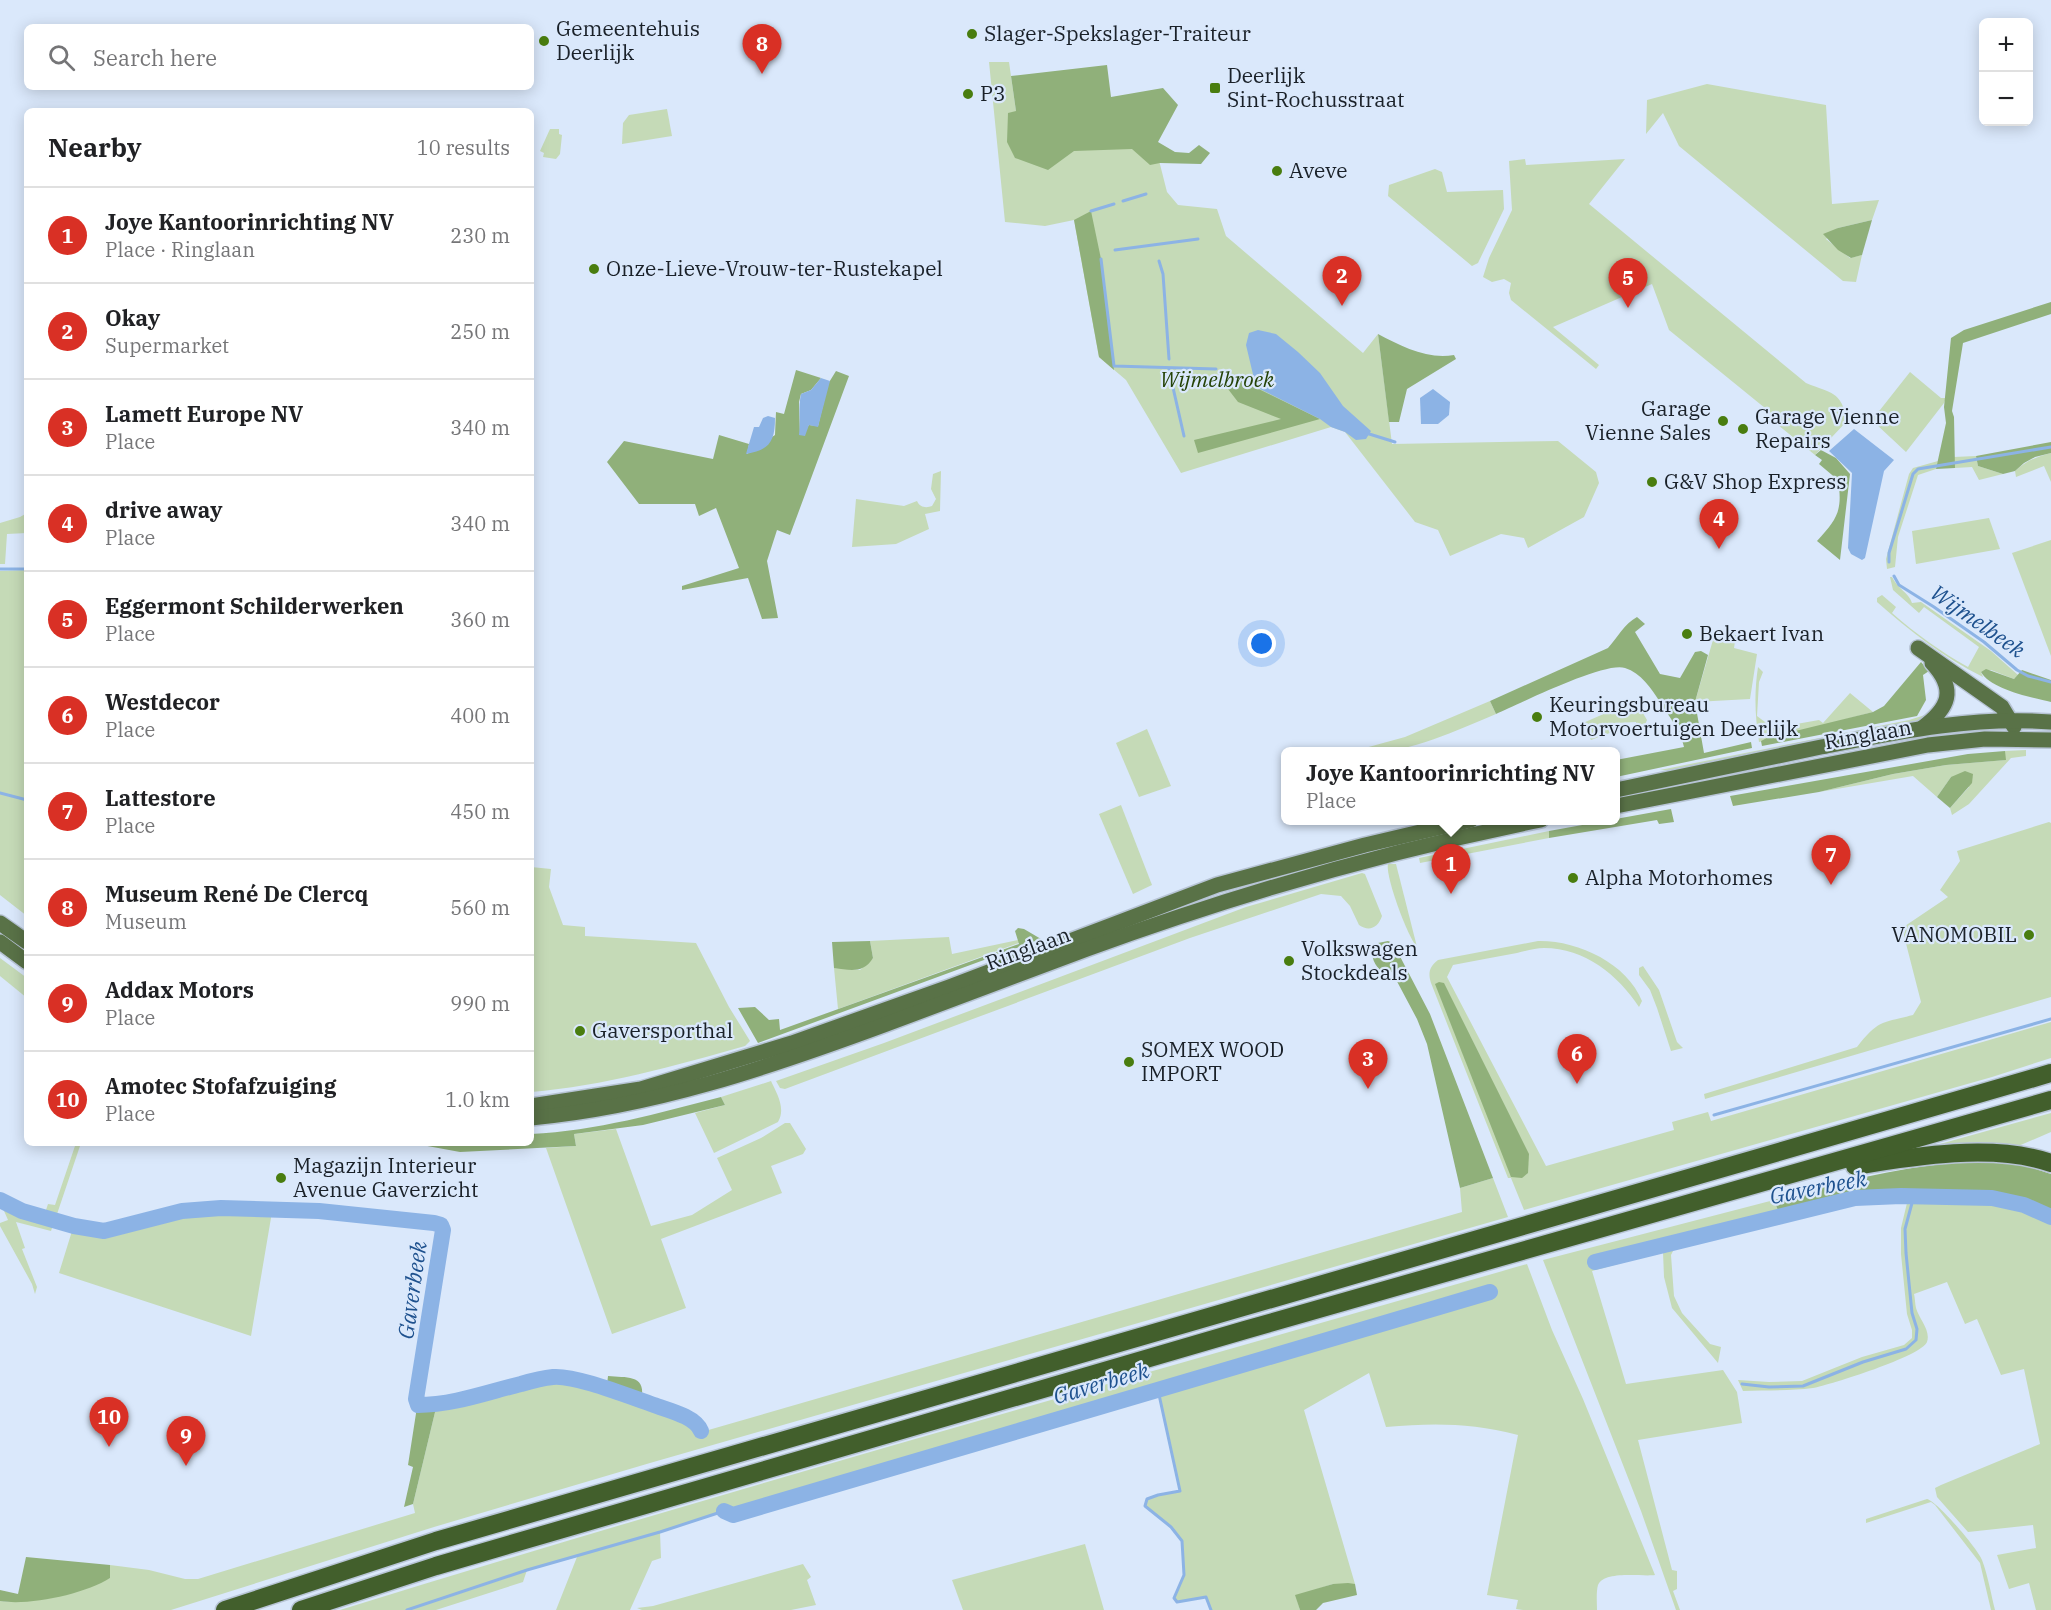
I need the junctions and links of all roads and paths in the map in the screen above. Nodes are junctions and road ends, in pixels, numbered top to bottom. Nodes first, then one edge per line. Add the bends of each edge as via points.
1 (2009, 721) junction
2 (2051, 722) edge
3 (1922, 728) junction
4 (2024, 738) junction
5 (2051, 740) edge
6 (1620, 789) edge
7 (1620, 805) edge
8 (1450, 825) edge
9 (1518, 825) edge
10 (0, 923) edge
11 (24, 940) edge
12 (0, 942) edge
13 (24, 960) edge
14 (2051, 1073) edge
15 (2051, 1100) edge
16 (534, 1106) edge
17 (534, 1118) edge
18 (2051, 1163) edge
19 (1768, 1181) junction
20 (225, 1610) edge
21 (301, 1610) edge

1 - 2 main road, Ringlaan
1 - 3 main road, Ringlaan
1 - 3 main road via 1989,709 1918,648 1947,685 1945,706
1 - 4 main road
3 - 6 main road, Ringlaan
4 - 5 main road, Ringlaan
4 - 7 main road, Ringlaan via 1928,745
8 - 16 main road, Ringlaan via 1217,885 826,1031 641,1089
9 - 17 main road, Ringlaan via 1370,858 1222,902 768,1067 627,1104
10 - 11 main road
12 - 13 main road
14 - 20 highway via 436,1540
15 - 19 highway
18 - 19 highway via 2023,1155 1984,1152 1872,1163
19 - 21 highway via 470,1556

